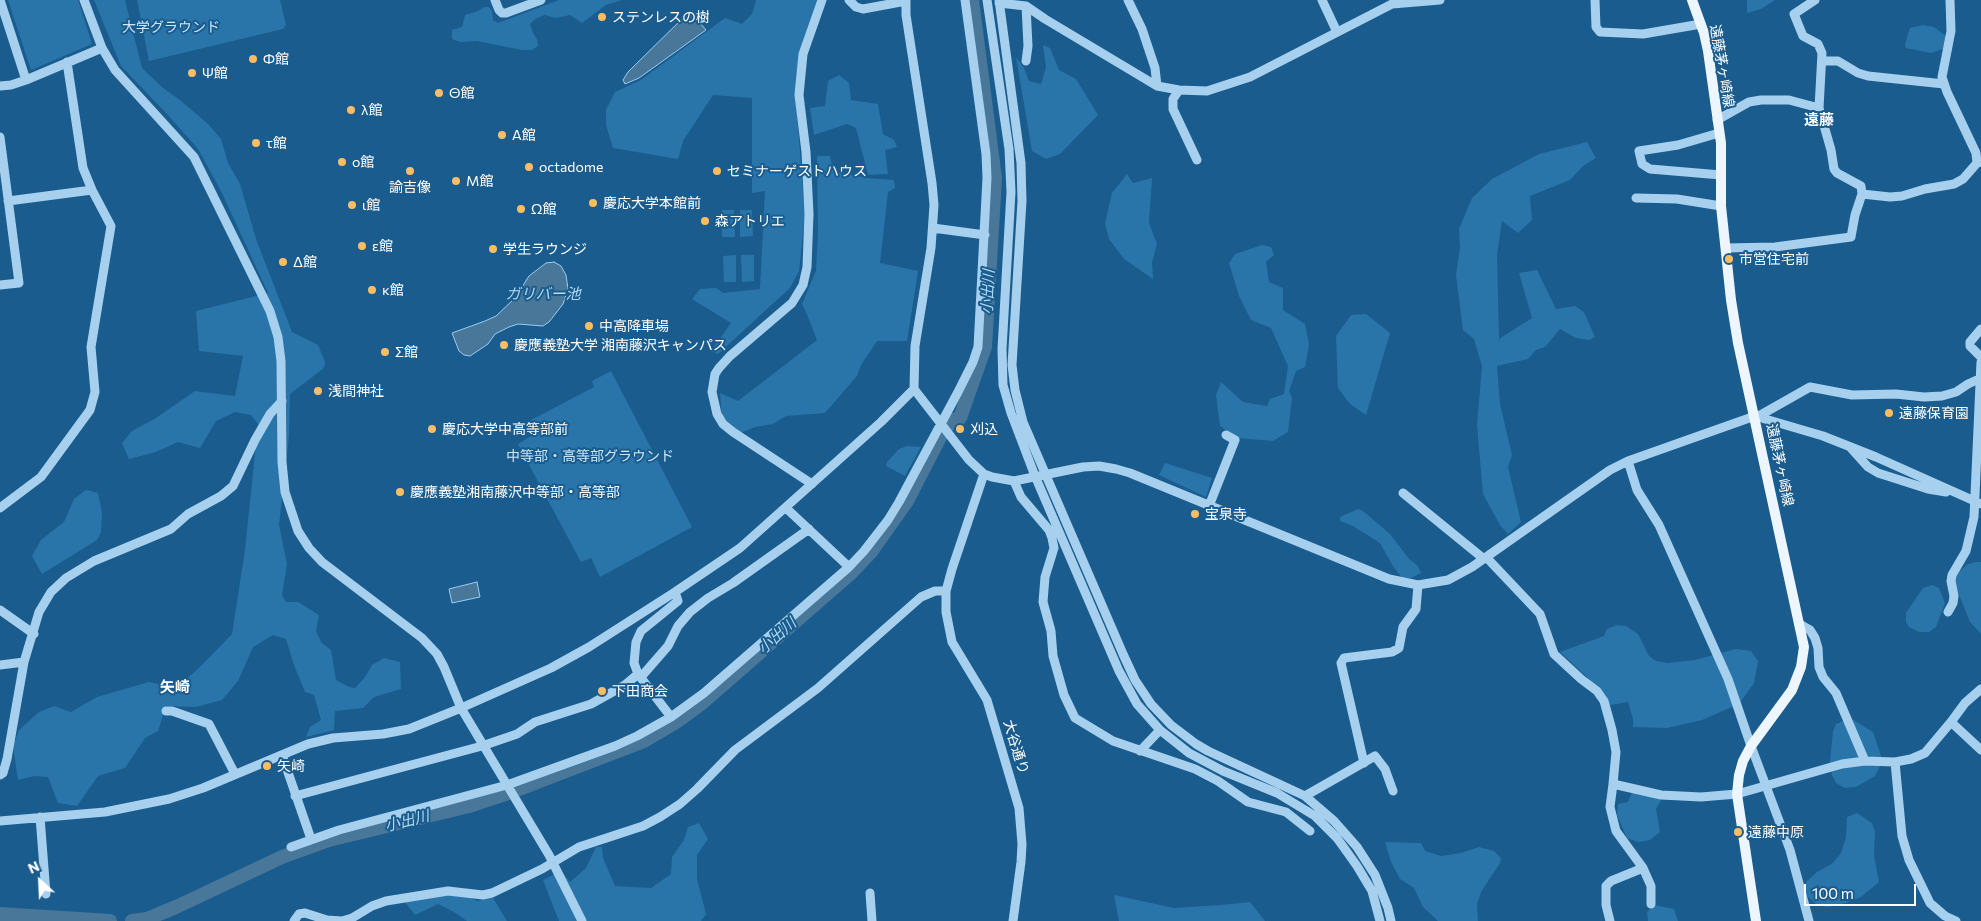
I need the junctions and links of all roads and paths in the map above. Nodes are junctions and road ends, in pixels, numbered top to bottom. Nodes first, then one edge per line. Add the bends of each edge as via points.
1 (0, 0) edge
2 (84, 0) edge
3 (495, 0) edge
4 (541, 0) edge
5 (822, 0) edge
6 (849, 0) edge
7 (965, 0) edge
8 (987, 0) edge
9 (1128, 0) edge
10 (1322, 0) edge
11 (1440, 0) edge
12 (1595, 0) edge
13 (1692, 0) edge
14 (1815, 0) edge
15 (1950, 0) edge
16 (906, 1) edge
17 (999, 2) edge
18 (1026, 6) junction
19 (1701, 24) junction
20 (1337, 32) junction
21 (102, 48) junction
22 (1026, 61) dead end
23 (1823, 61) junction
24 (67, 62) junction
25 (26, 80) junction
26 (1944, 84) junction
27 (0, 86) edge
28 (1158, 86) junction
29 (1179, 90) junction
30 (1819, 108) junction
31 (1717, 120) junction
32 (1719, 133) junction
33 (0, 137) edge
34 (1198, 160) dead end
35 (1979, 162) edge
36 (1721, 175) junction
37 (92, 190) junction
38 (1862, 194) junction
39 (1636, 198) dead end
40 (8, 201) junction
41 (1721, 206) junction
42 (933, 228) junction
43 (985, 235) junction
44 (1726, 248) junction
45 (0, 286) edge
46 (1981, 329) edge
47 (1981, 357) edge
48 (1981, 362) edge
49 (1979, 379) junction
50 (914, 389) junction
51 (282, 401) junction
52 (1756, 416) junction
53 (944, 427) junction
54 (1226, 435) dead end
55 (1849, 446) junction
56 (1628, 461) junction
57 (1046, 473) junction
58 (984, 474) junction
59 (1035, 476) junction
60 (1014, 480) junction
61 (812, 484) junction
62 (1403, 493) dead end
63 (1959, 494) junction
64 (1978, 503) edge
65 (1209, 506) junction
66 (0, 508) edge
67 (786, 508) junction
68 (809, 529) junction
69 (1486, 559) junction
70 (849, 567) junction
71 (1418, 585) junction
72 (946, 591) junction
73 (675, 592) junction
74 (0, 610) edge
75 (1948, 612) dead end
76 (1800, 625) junction
77 (34, 634) junction
78 (24, 662) junction
79 (0, 665) edge
80 (639, 675) junction
81 (1981, 689) edge
82 (461, 708) junction
83 (166, 711) dead end
84 (671, 717) junction
85 (1951, 722) junction
86 (1160, 730) junction
87 (482, 746) junction
88 (1750, 746) junction
89 (1981, 750) edge
90 (1140, 751) junction
91 (282, 754) junction
92 (1865, 761) junction
93 (1895, 762) junction
94 (1364, 763) junction
95 (235, 774) junction
96 (0, 775) edge
97 (1613, 784) junction
98 (1765, 785) junction
99 (510, 790) junction
100 (1393, 791) dead end
101 (1737, 794) junction
102 (295, 796) junction
103 (1305, 796) junction
104 (40, 817) junction
105 (0, 821) edge
106 (1310, 831) dead end
107 (311, 839) junction
108 (291, 847) dead end
109 (552, 862) junction
110 (1643, 868) junction
111 (870, 893) dead end
112 (46, 894) dead end
113 (1650, 904) dead end
114 (294, 921) edge
115 (582, 921) edge
116 (872, 921) edge
117 (1013, 921) edge
118 (1380, 921) edge
119 (1390, 921) edge
120 (1610, 921) edge
121 (1756, 921) edge
122 (1809, 921) edge
123 (1956, 921) edge

1 - 25 street
2 - 21 street
3 - 4 street via 499,10 506,13
5 - 61 street via 803,54 799,95 809,214 803,285 792,303 719,368 712,392 723,424
6 - 16 street via 863,10
7 - 43 street via 986,154
8 - 59 street via 1010,166 1003,385
9 - 28 street via 1142,29
10 - 20 street
11 - 20 street via 1392,4
12 - 19 street via 1596,27 1600,32 1643,34
13 - 19 main road, 遠藤茅ヶ崎線
14 - 23 street via 1794,14 1803,36 1818,44
15 - 26 street via 1951,31 1942,77
16 - 42 street via 932,183
17 - 18 street
17 - 57 street via 1021,163 1022,201 1012,365 1023,422
18 - 22 street
18 - 28 street
19 - 31 main road, 遠藤茅ヶ崎線
20 - 29 street via 1250,77 1207,91
21 - 24 street
21 - 51 street via 115,70 194,157 270,311 282,361
23 - 26 street via 1838,61 1868,76
23 - 30 street
24 - 25 street
24 - 37 street via 83,168
25 - 27 street
26 - 35 street
28 - 29 street
29 - 34 street via 1173,99 1173,109
30 - 31 street via 1789,100 1761,100 1749,102
30 - 38 street via 1834,168 1861,186
31 - 32 main road, 遠藤茅ヶ崎線
32 - 36 main road, 遠藤茅ヶ崎線
32 - 36 street via 1678,145 1639,151 1642,164 1650,169
33 - 40 street
35 - 38 street via 1954,184 1902,196
36 - 41 main road, 遠藤茅ヶ崎線
37 - 40 street
37 - 66 street via 111,226 91,347 95,392 90,410 41,477
38 - 44 street via 1851,237 1776,248
39 - 41 street via 1677,199
40 - 45 street via 19,283
41 - 44 main road, 遠藤茅ヶ崎線
42 - 43 street
42 - 50 street via 915,346
43 - 53 street via 978,347
44 - 52 main road, 遠藤茅ヶ崎線 via 1738,342
46 - 47 street via 1970,342
48 - 49 street
49 - 52 street via 1956,392 1924,397 1852,395 1810,387
49 - 64 street
50 - 53 street
50 - 61 street
51 - 77 street via 255,440 233,486 188,514 171,529 102,558 66,578 51,592 39,612
51 - 82 street via 285,492 298,531 322,562 430,645 444,667
52 - 55 street
52 - 56 street
52 - 76 main road, 遠藤茅ヶ崎線
53 - 58 street
53 - 70 street via 888,520
54 - 65 street via 1235,440
55 - 63 street
55 - 63 street via 1868,467 1888,478
56 - 69 street via 1610,470
56 - 88 street via 1637,490 1659,525 1728,679
57 - 59 street
57 - 65 street via 1099,466 1116,469
57 - 103 street via 1123,654 1151,704 1182,734 1208,751
58 - 60 street
58 - 72 street
59 - 60 street
59 - 86 street via 1119,671 1137,704
60 - 90 street via 1021,497 1052,538 1054,548 1045,577 1043,602 1051,631 1053,656 1068,707 1074,718 1085,725
61 - 67 street
62 - 69 street
63 - 64 street
64 - 75 street via 1966,551 1952,575 1954,596
65 - 71 street via 1389,579
67 - 68 street
67 - 73 street via 740,548
68 - 70 street
68 - 80 street via 690,612 668,646
69 - 71 street via 1448,580
69 - 97 street via 1540,614 1554,654 1597,690 1604,701 1616,752
70 - 84 street via 704,693
71 - 94 street via 1416,609 1403,627 1399,648 1392,652 1344,658 1341,663
72 - 109 street via 921,597 818,688 735,750 680,804 643,826 591,842
72 - 117 street, 大谷通り via 951,636 986,700 1019,808 1022,844
73 - 80 street via 678,601 641,631 636,642 634,663
73 - 82 street via 551,668
74 - 77 street
76 - 88 main road, 遠藤茅ヶ崎線 via 1804,647 1795,684
76 - 92 street via 1810,630 1815,638 1819,668 1836,693
77 - 78 street
78 - 79 street
78 - 96 street via 7,759
80 - 84 street
80 - 87 street via 591,704 536,722 516,734
81 - 85 street
82 - 87 street
82 - 91 street via 409,728 383,734 333,738
83 - 95 street via 209,724
84 - 99 street via 615,746
85 - 89 street
85 - 93 street via 1925,753
86 - 90 street
86 - 118 street via 1190,753 1277,794 1315,816 1357,866 1372,891
87 - 99 street
87 - 102 street
88 - 98 street
88 - 101 main road, 遠藤茅ヶ崎線 via 1740,770
90 - 106 street via 1195,769 1248,802 1286,812
91 - 95 street
91 - 102 street
92 - 93 street
92 - 98 street
93 - 123 street via 1902,836 1909,860 1930,903
94 - 100 street via 1375,756 1384,768
94 - 103 street
95 - 104 street via 203,788 147,804 105,812
97 - 101 street via 1660,795 1701,797
97 - 110 street via 1610,807 1616,830
98 - 101 street
98 - 122 street via 1790,850
99 - 107 street
99 - 109 street
101 - 121 main road, 遠藤茅ヶ崎線
102 - 107 street
103 - 119 street via 1334,820 1357,846 1375,875
104 - 105 street
104 - 112 street
107 - 108 street
109 - 114 street via 492,893 448,891 386,901 342,921 327,920 305,912
109 - 115 street
110 - 113 street via 1650,886
110 - 120 street via 1606,886
111 - 116 street

